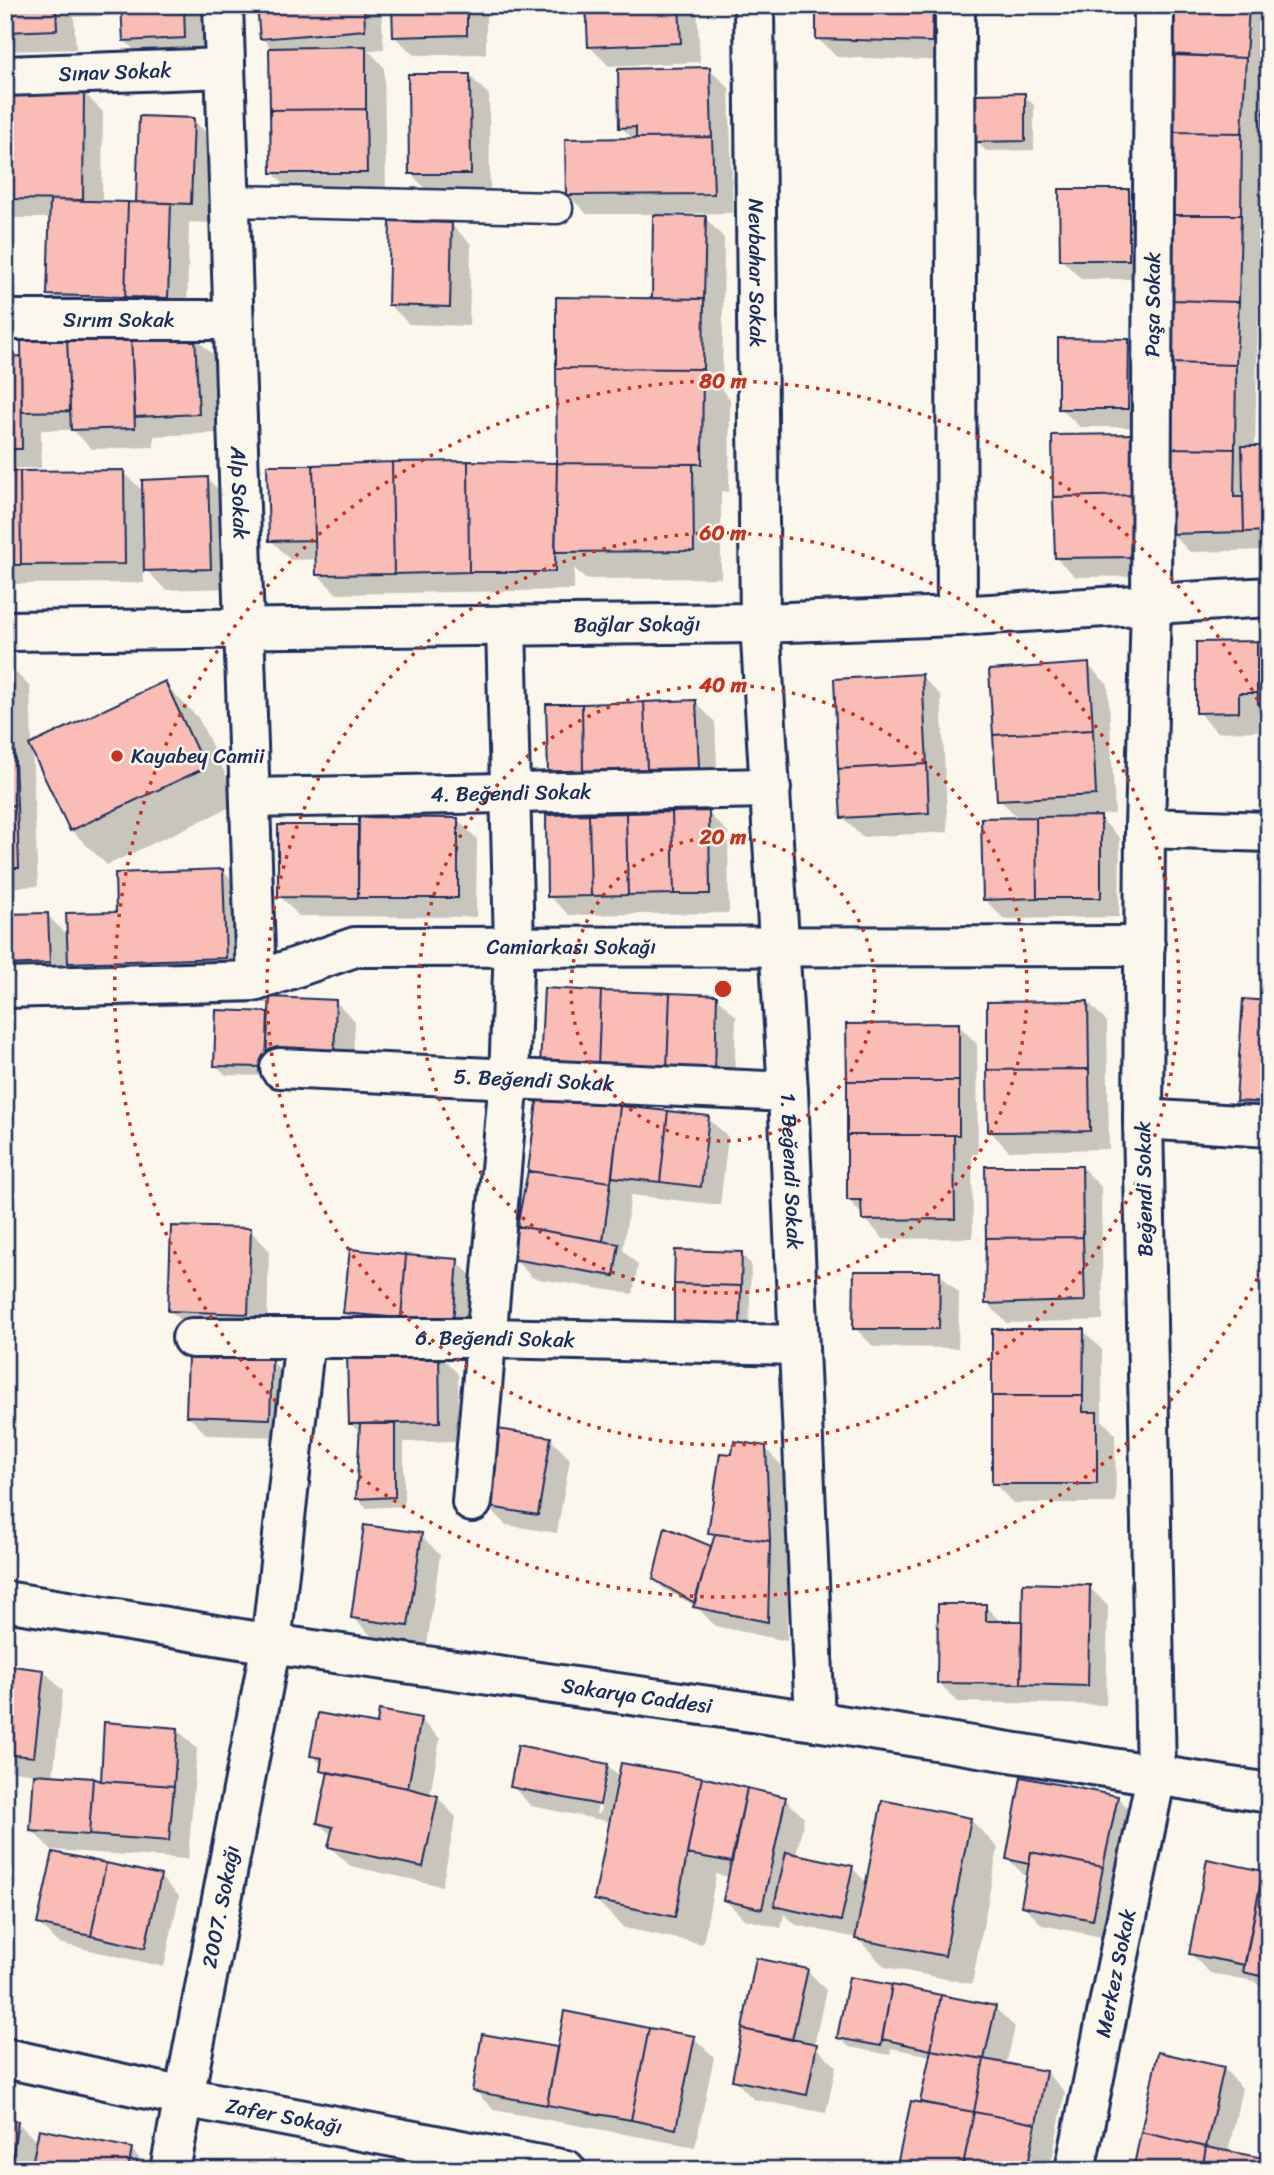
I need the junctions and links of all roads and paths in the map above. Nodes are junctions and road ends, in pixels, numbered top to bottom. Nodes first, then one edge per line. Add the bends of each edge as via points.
1 (223, 5) edge
2 (754, 5) edge
3 (955, 5) edge
4 (1154, 5) edge
5 (225, 68) junction
6 (5, 76) edge
7 (229, 201) junction
8 (557, 208) dead end
9 (5, 320) edge
10 (233, 320) junction
11 (1269, 597) edge
12 (1151, 603) junction
13 (957, 616) junction
14 (760, 623) junction
15 (506, 625) junction
16 (243, 627) junction
17 (5, 631) edge
18 (771, 788) junction
19 (511, 793) junction
20 (250, 799) junction
21 (1145, 828) junction
22 (1269, 832) edge
23 (514, 946) junction
24 (779, 946) junction
25 (1145, 946) junction
26 (256, 981) junction
27 (5, 988) edge
28 (280, 1068) dead end
29 (509, 1078) junction
30 (788, 1092) junction
31 (1143, 1119) junction
32 (1269, 1127) edge
33 (192, 1338) dead end
34 (305, 1338) junction
35 (485, 1338) junction
36 (798, 1345) junction
37 (472, 1502) dead end
38 (5, 1601) edge
39 (271, 1644) junction
40 (814, 1721) junction
41 (1156, 1776) junction
42 (1269, 1793) edge
43 (5, 2057) edge
44 (184, 2097) junction
45 (170, 2170) edge
46 (566, 2170) edge
47 (1075, 2170) edge

1 - 5 street, Alp Sokak
2 - 14 street, Nevbahar Sokak
3 - 13 street
4 - 12 street, Paşa Sokak
5 - 6 street, Sınav Sokak
5 - 7 street, Alp Sokak
7 - 8 lane
7 - 10 street, Alp Sokak
9 - 10 street, Sırım Sokak
10 - 16 street, Alp Sokak
11 - 12 street, Bağlar Sokağı
12 - 13 street, Bağlar Sokağı
12 - 21 street, Beğendi Sokak
13 - 14 street, Bağlar Sokağı
14 - 15 street, Bağlar Sokağı
14 - 18 street, 1. Beğendi Sokak
15 - 16 street, Bağlar Sokağı
15 - 19 street
16 - 17 street, Bağlar Sokağı
16 - 20 street, Alp Sokak
18 - 19 street, 4. Beğendi Sokak
18 - 24 street, 1. Beğendi Sokak
19 - 20 street, 4. Beğendi Sokak
19 - 23 street
20 - 26 street, Alp Sokak
21 - 22 street
21 - 25 street, Beğendi Sokak
23 - 24 street, Camiarkası Sokağı
23 - 26 street, Camiarkası Sokağı via 355,947
23 - 29 street
24 - 25 street, Camiarkası Sokağı
24 - 30 street, 1. Beğendi Sokak
25 - 31 street, Beğendi Sokak
26 - 27 street, Camiarkası Sokağı
28 - 29 street, 5. Beğendi Sokak
29 - 30 street, 5. Beğendi Sokak
29 - 35 street
30 - 36 street, 1. Beğendi Sokak
31 - 32 street
31 - 41 street, Beğendi Sokak
33 - 34 street, 6. Beğendi Sokak
34 - 35 street, 6. Beğendi Sokak
34 - 39 street, 2007. Sokağı
35 - 36 street, 6. Beğendi Sokak
35 - 37 street
36 - 40 street, 1. Beğendi Sokak
38 - 39 street, Sakarya Caddesi
39 - 40 street, Sakarya Caddesi
39 - 44 street, 2007. Sokağı
40 - 41 street, Sakarya Caddesi
41 - 42 street, Sakarya Caddesi
41 - 47 street, Merkez Sokak
43 - 44 street, Zafer Sokağı
44 - 45 street, 2007. Sokağı
44 - 46 street, Zafer Sokağı

